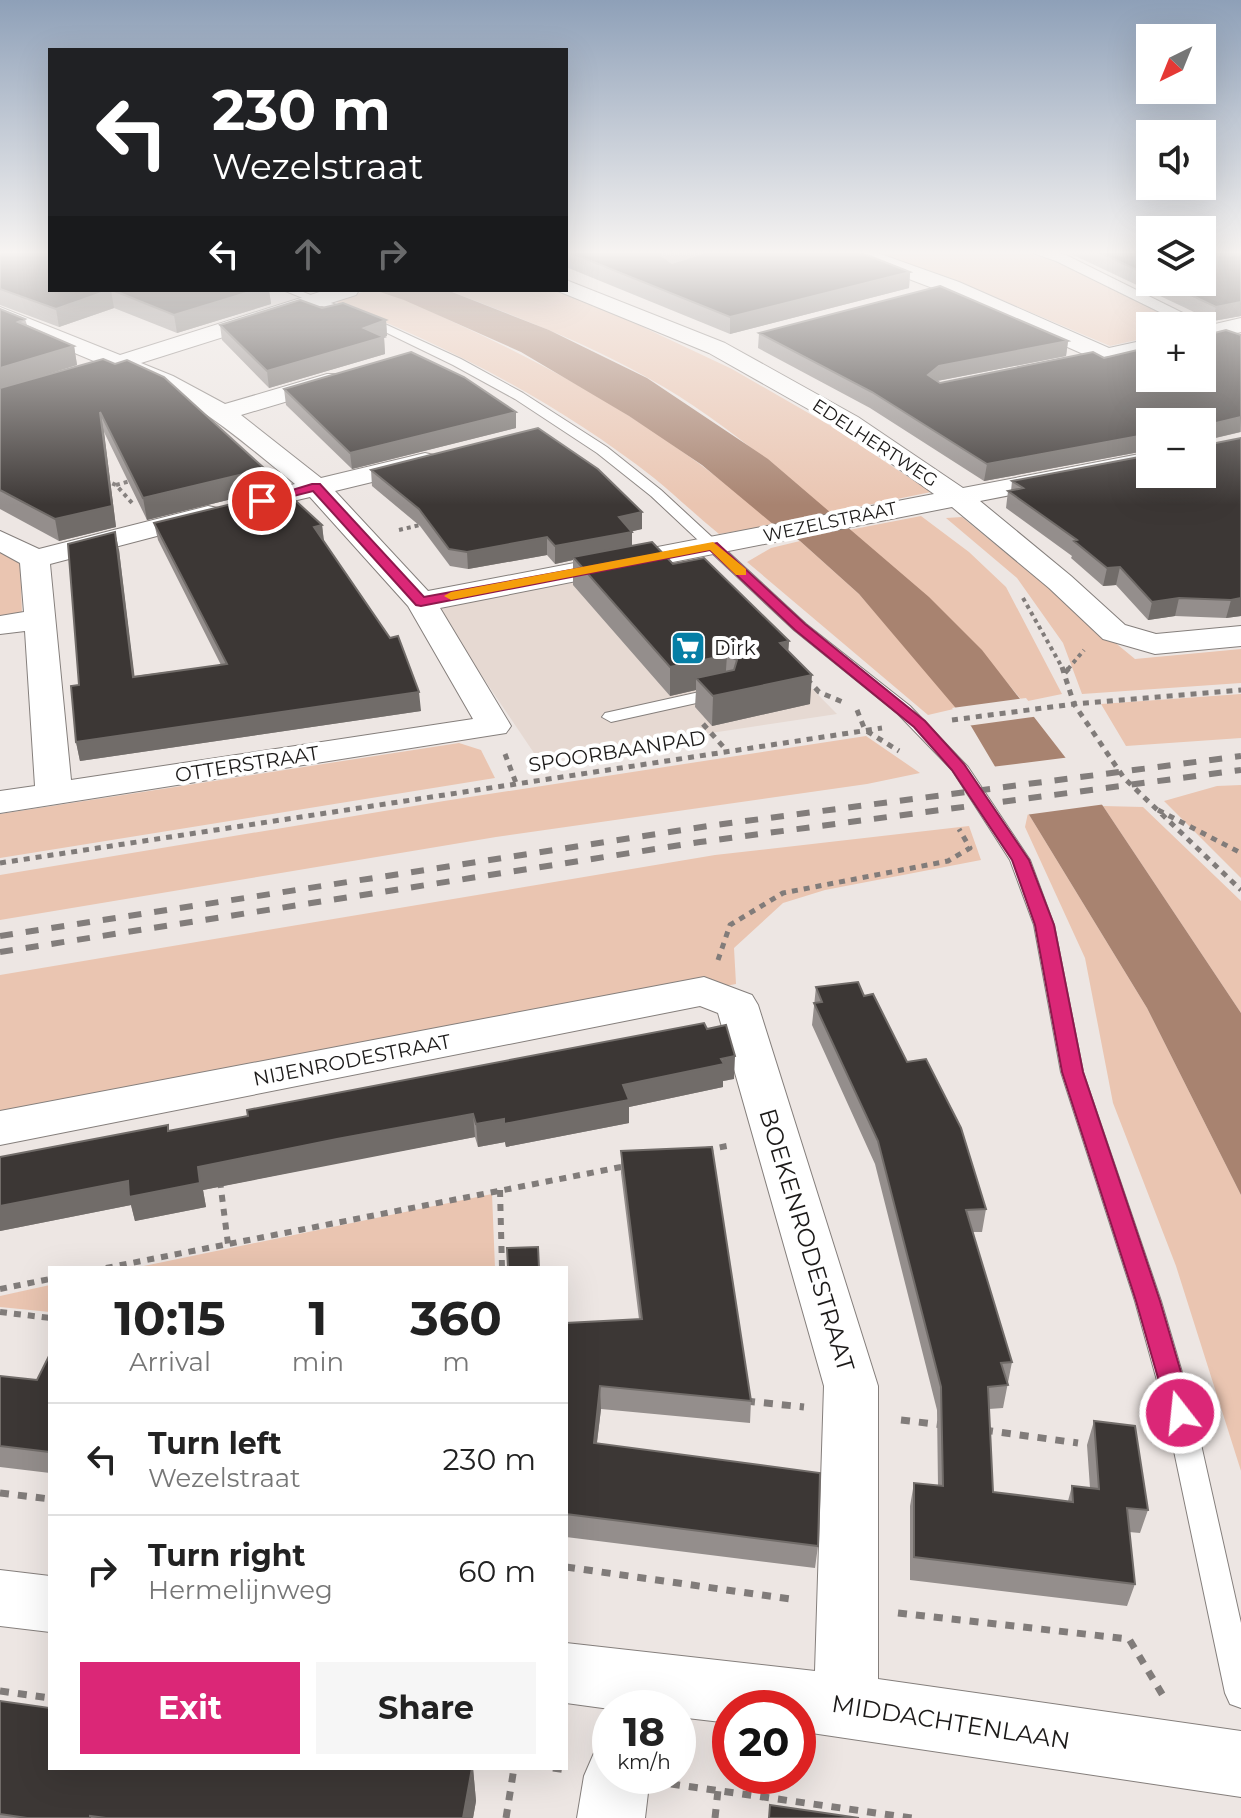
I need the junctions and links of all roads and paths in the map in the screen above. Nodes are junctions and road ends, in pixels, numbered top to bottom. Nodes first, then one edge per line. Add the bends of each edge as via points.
1 (57, 336) edge
2 (202, 336) edge
3 (403, 336) edge
4 (687, 336) edge
5 (1061, 336) edge
6 (1219, 336) edge
7 (747, 341) dead end
8 (1241, 345) edge
9 (717, 348) junction
10 (1136, 349) edge
11 (1107, 356) junction
12 (122, 361) junction
13 (1080, 361) edge
14 (366, 370) edge
15 (81, 374) edge
16 (222, 413) junction
17 (449, 455) edge
18 (1136, 463) edge
19 (145, 477) edge
20 (116, 485) dead end
21 (316, 487) junction
22 (956, 496) junction
23 (272, 498) edge
24 (228, 509) edge
25 (0, 540) edge
26 (713, 546) junction
27 (35, 559) junction
28 (1021, 594) dead end
29 (421, 602) junction
30 (40, 619) junction
31 (0, 625) edge
32 (1241, 636) edge
33 (801, 673) edge
34 (1241, 690) edge
35 (726, 692) edge
36 (1074, 704) junction
37 (611, 717) dead end
38 (919, 724) junction
39 (865, 730) junction
40 (906, 755) dead end
41 (54, 794) junction
42 (0, 802) edge
43 (1150, 805) junction
44 (955, 821) dead end
45 (1241, 853) edge
46 (0, 863) edge
47 (1241, 890) edge
48 (711, 994) junction
49 (0, 1128) edge
50 (776, 1136) junction
51 (699, 1151) edge
52 (638, 1163) edge
53 (218, 1166) edge
54 (500, 1190) junction
55 (228, 1244) junction
56 (116, 1266) edge
57 (502, 1266) edge
58 (48, 1279) edge
59 (0, 1289) edge
60 (0, 1312) edge
61 (48, 1318) edge
62 (0, 1493) edge
63 (48, 1499) edge
64 (568, 1567) edge
65 (0, 1598) edge
66 (48, 1604) edge
67 (848, 1608) junction
68 (568, 1674) edge
69 (615, 1690) edge
70 (0, 1691) edge
71 (1241, 1693) edge
72 (48, 1698) edge
73 (696, 1698) edge
74 (846, 1706) junction
75 (1222, 1762) edge
76 (514, 1770) edge
77 (559, 1770) edge
78 (592, 1782) edge
79 (718, 1794) edge
80 (746, 1794) edge
81 (506, 1818) edge
82 (715, 1818) edge
83 (912, 1818) edge

1 - 12 street
2 - 12 street
3 - 26 lane via 519,396 602,450
4 - 9 street, EDELHERTWEG
5 - 11 street
6 - 8 street
7 - 9 street
9 - 22 street, EDELHERTWEG via 849,422
10 - 11 street
11 - 13 street
12 - 15 street
12 - 16 street
14 - 16 street
16 - 21 street
17 - 21 street
18 - 22 street, WEZELSTRAAT
19 - 20 path
21 - 23 street
21 - 29 street
22 - 26 street, WEZELSTRAAT
22 - 32 street, EDELHERTWEG via 1114,632 1155,644
24 - 27 street
25 - 27 street
26 - 29 street, WEZELSTRAAT
26 - 38 lane via 800,627
27 - 30 street
28 - 36 path via 1065,673
29 - 41 street, OTTERSTRAAT via 494,726
30 - 31 street
30 - 41 street
33 - 39 path via 819,692 855,708
34 - 36 path, SPOORBAANPAD
35 - 37 lane
36 - 38 path, SPOORBAANPAD
36 - 43 path via 1124,778
38 - 39 path, SPOORBAANPAD
38 - 71 lane via 959,767 1020,860 1044,925 1072,1072 1180,1413
39 - 40 path
39 - 46 path, SPOORBAANPAD
41 - 42 street, OTTERSTRAAT
43 - 45 path
43 - 47 path
44 - 48 path via 970,848 948,861 783,893 730,925
48 - 49 street, NIJENRODESTRAAT
48 - 50 street, BOEKENRODESTRAAT via 737,1005
50 - 51 path
50 - 67 street, BOEKENRODESTRAAT via 851,1386
52 - 54 path
53 - 55 path
54 - 55 path
54 - 57 path
55 - 56 path
58 - 59 path
60 - 61 path
62 - 63 path
64 - 67 path
65 - 66 street
67 - 74 street, BOEKENRODESTRAAT
67 - 75 path via 1129,1639
68 - 69 street, MIDDACHTENLAAN
70 - 72 path
73 - 74 street, MIDDACHTENLAAN
74 - 75 street, MIDDACHTENLAAN
76 - 81 path
77 - 78 path
79 - 82 path
80 - 83 path

